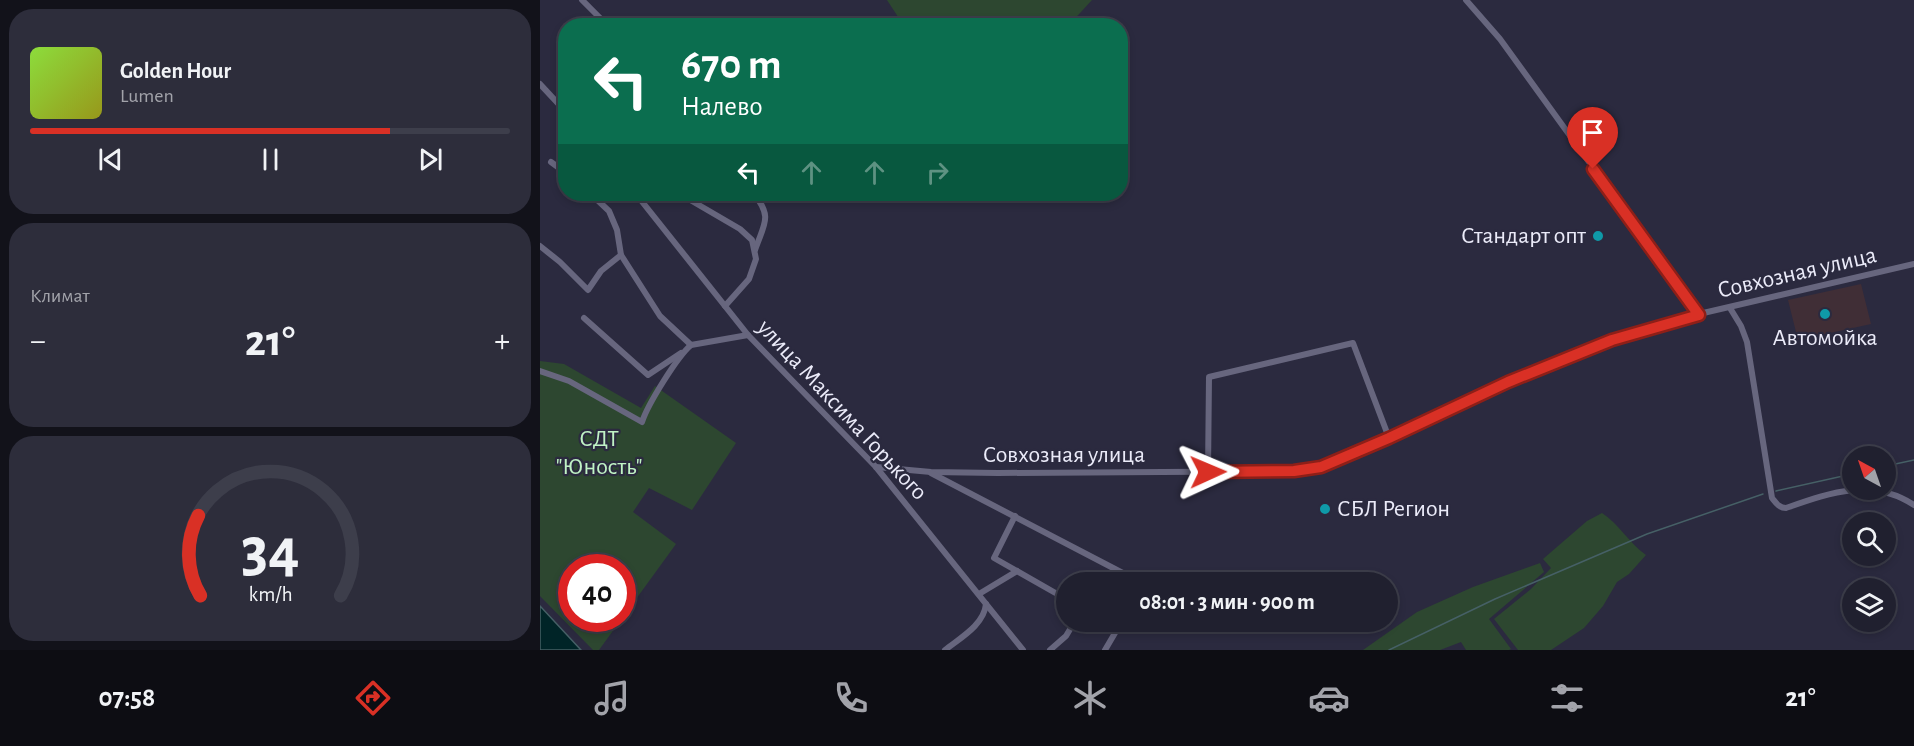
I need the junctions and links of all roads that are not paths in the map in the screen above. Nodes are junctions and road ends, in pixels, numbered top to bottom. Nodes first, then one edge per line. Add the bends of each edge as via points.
1 (582, 0) edge
2 (1466, 0) edge
3 (600, 18) edge
4 (540, 84) edge
5 (558, 103) edge
6 (551, 162) dead end
7 (558, 167) edge
8 (598, 201) edge
9 (642, 201) edge
10 (692, 201) edge
11 (760, 201) edge
12 (540, 246) edge
13 (754, 251) junction
14 (621, 255) junction
15 (1914, 264) edge
16 (725, 306) junction
17 (1730, 308) junction
18 (1699, 315) junction
19 (584, 318) dead end
20 (748, 335) junction
21 (691, 345) junction
22 (685, 351) junction
23 (540, 371) edge
24 (1389, 438) junction
25 (876, 467) junction
26 (931, 472) junction
27 (1208, 472) junction
28 (1914, 505) edge
29 (1015, 516) junction
30 (1017, 571) junction
31 (1121, 572) edge
32 (1056, 593) edge
33 (979, 594) junction
34 (987, 604) junction
35 (1068, 632) edge
36 (1116, 632) edge
37 (945, 650) edge
38 (1023, 650) edge
39 (1050, 650) edge
40 (1105, 650) edge

1 - 3 street
2 - 18 street via 1500,39
4 - 5 street
6 - 7 street
8 - 14 street via 609,211 617,230
9 - 16 street, улица Максима Горького
10 - 13 street via 740,229 752,240
11 - 13 street via 766,219
12 - 14 street via 588,290 601,271
13 - 16 street via 756,259 749,279
14 - 21 street via 660,316
15 - 17 street, Совхозная улица
16 - 20 street, улица Максима Горького
17 - 18 street, Совхозная улица
17 - 28 street via 1747,342 1775,502 1786,508 1829,493 1861,490 1892,495
18 - 24 street, Совхозная улица via 1612,340 1508,382
19 - 22 street via 648,375
20 - 21 street
20 - 25 street, улица Максима Горького
21 - 22 street
22 - 23 street via 642,422 569,381
24 - 27 street, Совхозная улица via 1321,467
24 - 27 street via 1353,344 1209,377
25 - 26 street, Совхозная улица
25 - 33 street, улица Максима Горького
26 - 27 street, Совхозная улица
26 - 29 street
29 - 30 street via 994,558
29 - 31 street
30 - 32 street
30 - 33 street
33 - 34 street, улица Максима Горького
34 - 37 street via 981,620
34 - 38 street, улица Максима Горького
35 - 39 street
36 - 40 street

